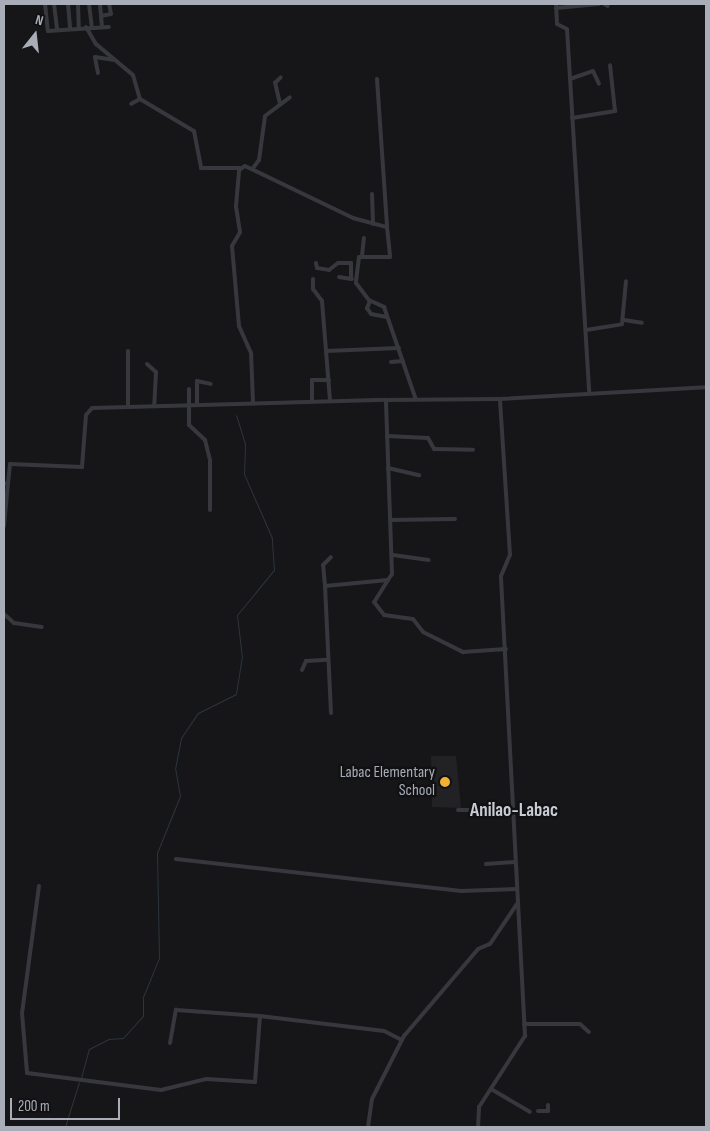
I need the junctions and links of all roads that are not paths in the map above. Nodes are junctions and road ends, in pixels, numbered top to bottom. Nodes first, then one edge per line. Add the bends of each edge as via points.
1 (45, 4) edge
2 (54, 4) edge
3 (68, 4) edge
4 (78, 4) edge
5 (89, 4) edge
6 (100, 4) edge
7 (110, 4) edge
8 (593, 4) edge
9 (599, 4) edge
10 (556, 6) edge
11 (101, 16) junction
12 (102, 26) junction
13 (86, 27) junction
14 (92, 27) junction
15 (109, 27) dead end
16 (79, 28) junction
17 (70, 29) junction
18 (57, 30) junction
19 (113, 60) junction
20 (610, 65) dead end
21 (98, 73) dead end
22 (281, 77) dead end
23 (377, 78) dead end
24 (570, 79) junction
25 (599, 84) dead end
26 (290, 97) dead end
27 (140, 99) junction
28 (131, 104) dead end
29 (280, 104) junction
30 (572, 118) junction
31 (240, 168) junction
32 (253, 168) junction
33 (372, 194) dead end
34 (373, 224) junction
35 (387, 227) junction
36 (364, 238) dead end
37 (362, 256) junction
38 (316, 263) dead end
39 (339, 277) dead end
40 (313, 279) dead end
41 (354, 280) junction
42 (626, 281) dead end
43 (370, 301) junction
44 (387, 317) junction
45 (624, 320) junction
46 (642, 323) dead end
47 (586, 330) junction
48 (399, 348) junction
49 (128, 351) dead end
50 (326, 351) junction
51 (403, 361) junction
52 (392, 362) dead end
53 (147, 364) dead end
54 (329, 380) junction
55 (211, 384) dead end
56 (706, 386) edge
57 (189, 389) dead end
58 (590, 393) junction
59 (500, 399) junction
60 (330, 400) junction
61 (386, 400) junction
62 (416, 400) junction
63 (312, 401) junction
64 (197, 402) junction
65 (253, 402) junction
66 (187, 403) junction
67 (128, 405) junction
68 (154, 405) junction
69 (387, 436) junction
70 (473, 450) dead end
71 (388, 468) junction
72 (418, 475) dead end
73 (6, 483) edge
74 (210, 510) dead end
75 (455, 519) dead end
76 (390, 520) junction
77 (4, 526) edge
78 (393, 555) junction
79 (331, 557) dead end
80 (429, 560) dead end
81 (388, 580) junction
82 (325, 586) junction
83 (4, 614) edge
84 (42, 627) dead end
85 (506, 649) junction
86 (328, 660) junction
87 (302, 670) dead end
88 (331, 713) dead end
89 (458, 810) dead end
90 (513, 810) junction
91 (176, 859) dead end
92 (515, 862) junction
93 (486, 864) dead end
94 (39, 886) dead end
95 (517, 889) junction
96 (518, 904) junction
97 (260, 1016) junction
98 (524, 1024) junction
99 (530, 1025) junction
100 (589, 1032) dead end
101 (525, 1036) junction
102 (402, 1040) junction
103 (170, 1043) dead end
104 (491, 1088) junction
105 (548, 1105) dead end
106 (538, 1111) dead end
107 (530, 1112) dead end
108 (368, 1127) edge
109 (478, 1127) edge

1 - 18 street via 48,30
2 - 18 street
3 - 17 street
4 - 16 street
5 - 14 street
6 - 11 street
7 - 11 street via 111,14
8 - 9 street
8 - 10 street
10 - 24 street via 557,24 567,29
11 - 12 street
12 - 14 street
12 - 15 street
13 - 14 street
13 - 16 street
13 - 19 street
16 - 17 street
17 - 18 street
19 - 21 street via 95,57
19 - 27 street via 134,75
20 - 30 street via 615,112
22 - 29 street via 275,83
23 - 35 street
24 - 25 street via 593,71
24 - 30 street
26 - 29 street
27 - 28 street
27 - 31 street via 194,131 202,169
29 - 32 street via 265,116 259,160
30 - 47 street
31 - 32 street
31 - 65 street via 236,206 240,232 232,246 239,326 250,347
32 - 34 street
33 - 34 street
34 - 35 street
35 - 37 street via 390,257
36 - 37 street
37 - 41 street via 357,258
38 - 41 street via 317,268 329,270 338,263 350,263
39 - 41 street
40 - 50 street via 313,289 322,301
41 - 43 street
42 - 45 street
43 - 44 street via 381,303
43 - 44 street via 367,308 371,314
44 - 48 street
45 - 46 street
45 - 47 street via 620,326
47 - 58 street
48 - 50 street
48 - 51 street
49 - 67 street
50 - 54 street
51 - 52 street
51 - 62 street
53 - 68 street via 156,372
54 - 60 street
54 - 63 street via 312,380
55 - 64 street via 197,381
56 - 58 street
57 - 66 street
58 - 59 street
59 - 62 street
59 - 85 street via 510,555 501,576
60 - 61 street
60 - 63 street
61 - 62 street
61 - 69 street
63 - 65 street
64 - 65 street
64 - 66 street
66 - 68 street
66 - 74 street via 189,425 208,446
67 - 68 street
67 - 73 street via 87,410 82,467 10,464
69 - 70 street via 428,438 434,449
69 - 71 street
71 - 72 street
71 - 76 street
73 - 77 street
75 - 76 street
76 - 78 street
78 - 80 street
78 - 81 street
79 - 82 street via 323,565
81 - 82 street
81 - 85 street via 374,602 384,615 413,619 423,632 462,652
82 - 86 street
83 - 84 street via 14,623
85 - 90 street
86 - 87 street via 306,661
86 - 88 street
89 - 90 street
90 - 92 street
91 - 95 street via 460,891
92 - 93 street
92 - 95 street
94 - 97 street via 22,1013 25,1071 161,1090 206,1079 255,1082
95 - 96 street
96 - 98 street
96 - 102 street via 490,944 478,949
97 - 102 street via 384,1032
97 - 103 street via 176,1010
98 - 99 street
98 - 101 street
99 - 100 street via 580,1024
99 - 101 street
101 - 104 street
102 - 108 street via 372,1100
104 - 107 street
104 - 109 street via 479,1107
105 - 106 street via 548,1111

